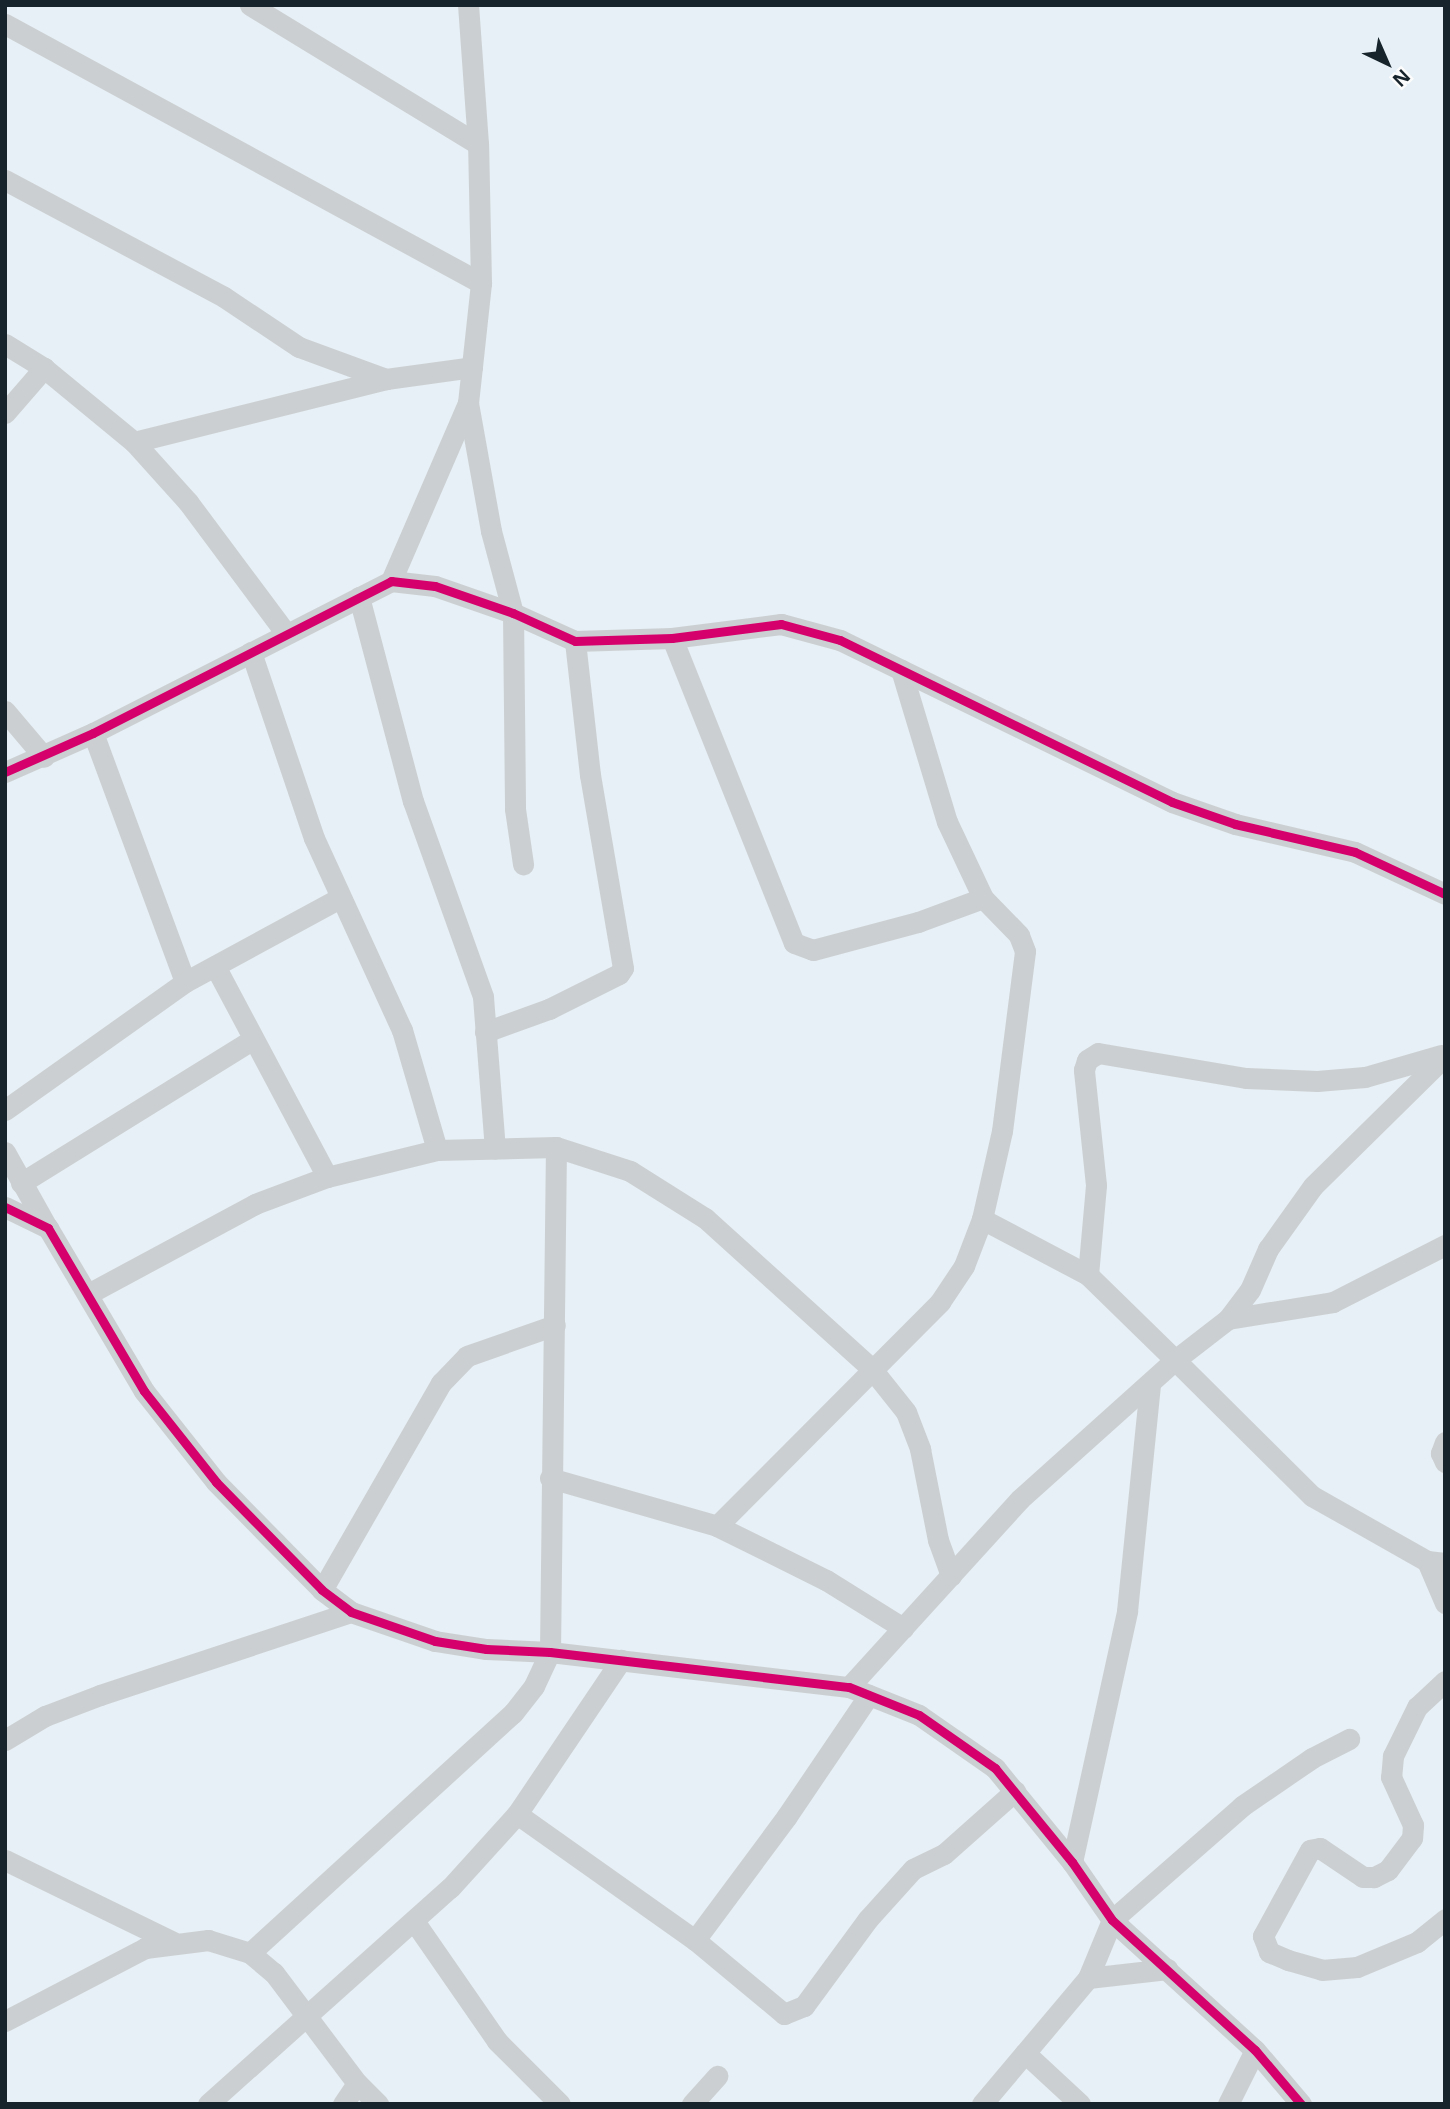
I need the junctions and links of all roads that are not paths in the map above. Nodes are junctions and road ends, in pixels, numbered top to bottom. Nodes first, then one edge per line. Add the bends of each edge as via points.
1 (250, 5) edge
2 (468, 5) edge
3 (5, 24) edge
4 (478, 144) junction
5 (5, 180) edge
6 (481, 283) junction
7 (5, 344) edge
8 (472, 367) junction
9 (44, 368) junction
10 (386, 379) junction
11 (468, 402) junction
12 (5, 413) edge
13 (134, 442) junction
14 (391, 582) junction
15 (359, 597) junction
16 (513, 613) junction
17 (285, 632) junction
18 (672, 638) junction
19 (575, 641) junction
20 (251, 652) junction
21 (901, 670) junction
22 (5, 711) edge
23 (93, 733) junction
24 (44, 757) junction
25 (5, 772) edge
26 (523, 864) dead end
27 (1445, 894) edge
28 (983, 898) junction
29 (338, 899) junction
30 (215, 966) junction
31 (186, 982) junction
32 (485, 1032) junction
33 (253, 1039) junction
34 (1445, 1055) edge
35 (5, 1110) edge
36 (556, 1147) junction
37 (495, 1149) junction
38 (438, 1150) junction
39 (5, 1153) edge
40 (327, 1177) junction
41 (21, 1183) junction
42 (5, 1207) edge
43 (982, 1219) junction
44 (48, 1228) junction
45 (1445, 1245) edge
46 (1088, 1275) junction
47 (88, 1294) junction
48 (1228, 1319) junction
49 (555, 1325) junction
50 (1175, 1360) junction
51 (872, 1367) junction
52 (1150, 1384) junction
53 (1445, 1442) edge
54 (1445, 1462) edge
55 (550, 1478) junction
56 (717, 1527) junction
57 (1436, 1562) edge
58 (951, 1576) junction
59 (322, 1590) junction
60 (1445, 1603) edge
61 (352, 1612) junction
62 (903, 1628) junction
63 (550, 1652) junction
64 (621, 1660) junction
65 (1445, 1682) edge
66 (849, 1687) junction
67 (869, 1695) junction
68 (1349, 1739) dead end
69 (5, 1740) edge
70 (1014, 1791) junction
71 (517, 1814) junction
72 (5, 1860) edge
73 (1072, 1862) junction
74 (1445, 1919) edge
75 (1112, 1920) junction
76 (414, 1921) junction
77 (695, 1940) junction
78 (173, 1942) junction
79 (250, 1954) junction
80 (1167, 1969) junction
81 (1087, 1978) junction
82 (307, 2013) junction
83 (5, 2021) edge
84 (1255, 2050) junction
85 (1025, 2053) junction
86 (717, 2076) dead end
87 (357, 2083) junction
88 (995, 2099) edge
89 (208, 2104) edge
90 (343, 2104) edge
91 (378, 2104) edge
92 (559, 2104) edge
93 (692, 2104) edge
94 (1080, 2104) edge
95 (1228, 2104) edge
96 (1301, 2104) edge

1 - 4 street
2 - 4 street
3 - 6 street
4 - 6 street
5 - 10 street via 225,297 299,347
6 - 8 street
7 - 9 street
8 - 10 street
8 - 11 street
9 - 12 street
9 - 13 street
10 - 13 street
11 - 14 street
11 - 16 street via 491,531
13 - 17 street via 188,502
14 - 15 street
14 - 16 street via 435,586
15 - 17 street
15 - 32 street via 413,801 483,998
16 - 19 street
16 - 26 street via 515,809
17 - 20 street
18 - 19 street
18 - 21 street via 780,624 840,640
18 - 28 street via 794,943 813,950 918,922
19 - 32 street via 590,775 623,968 549,1009
20 - 23 street
20 - 29 street
21 - 27 street via 1172,802 1235,824 1355,852
21 - 28 street via 947,822
22 - 24 street
23 - 24 street
23 - 31 street
24 - 25 street
28 - 43 street via 1019,935 1026,962 1002,1132
29 - 30 street
29 - 38 street via 402,1030
30 - 31 street
30 - 33 street
31 - 35 street
32 - 37 street
33 - 40 street
33 - 41 street
34 - 46 street via 1365,1077 1317,1081 1246,1078 1098,1053 1087,1060 1084,1070 1096,1185
34 - 48 street via 1313,1186 1268,1249 1250,1290
36 - 37 street
36 - 49 street
36 - 51 street via 630,1171 705,1218
37 - 38 street
38 - 40 street
39 - 41 street
40 - 47 street via 255,1204
41 - 44 street
42 - 44 street
43 - 46 street
43 - 51 street via 964,1266 940,1302
44 - 47 street
45 - 48 street via 1333,1302
46 - 50 street
47 - 59 street via 144,1391 200,1462
48 - 50 street
49 - 55 street
49 - 59 street via 490,1344 467,1356 441,1383
50 - 52 street
50 - 57 street via 1312,1496
51 - 56 street
51 - 58 street via 906,1412 920,1449
52 - 58 street via 1020,1499
52 - 73 street via 1127,1611
53 - 54 street via 1441,1453
55 - 56 street
55 - 63 street
56 - 62 street via 826,1580
57 - 60 street
58 - 62 street
59 - 61 street
61 - 63 street via 435,1641
61 - 69 street via 100,1695 45,1716
62 - 66 street
63 - 64 street
63 - 79 street via 534,1686 513,1713
64 - 66 street
64 - 71 street
65 - 74 street via 1417,1707 1393,1756 1391,1777 1413,1825 1412,1838 1388,1870 1374,1877 1363,1877 1320,1848 1310,1850 1263,1936 1269,1952 1288,1961 1322,1970 1357,1967 1417,1941
66 - 67 street
67 - 70 street via 919,1715 967,1745
67 - 77 street via 788,1816
68 - 75 street via 1312,1758 1242,1806
70 - 73 street
70 - 77 street via 944,1853 913,1869 868,1919 804,2006 793,2013 777,2010
71 - 76 street
71 - 77 street
72 - 78 street
73 - 75 street
75 - 80 street
75 - 81 street
76 - 82 street
76 - 92 street via 497,2041
78 - 79 street via 208,1940
78 - 83 street via 145,1948
79 - 82 street via 274,1973
80 - 81 street
80 - 84 street
81 - 85 street
82 - 87 street
82 - 89 street
84 - 95 street
84 - 96 street
85 - 88 street
85 - 94 street
86 - 93 street
87 - 90 street
87 - 91 street

